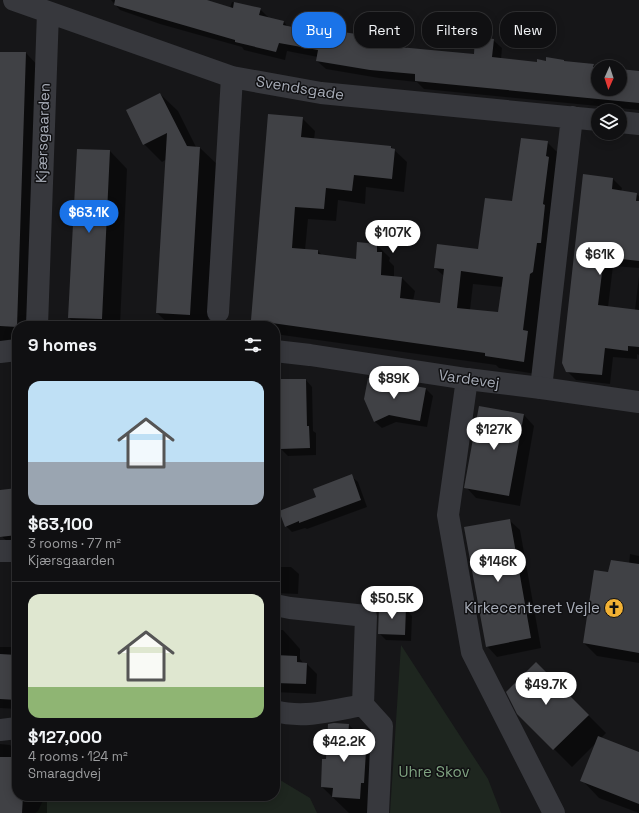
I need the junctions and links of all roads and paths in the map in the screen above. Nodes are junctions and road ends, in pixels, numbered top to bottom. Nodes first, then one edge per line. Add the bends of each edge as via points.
1 (14, 0) edge
2 (48, 12) junction
3 (232, 77) junction
4 (572, 117) junction
5 (591, 119) edge
6 (627, 123) edge
7 (639, 124) edge
8 (218, 312) dead end
9 (37, 321) edge
10 (12, 351) edge
11 (0, 352) edge
12 (280, 352) edge
13 (467, 379) junction
14 (541, 388) junction
15 (639, 402) edge
16 (0, 551) edge
17 (12, 552) edge
18 (280, 606) edge
19 (363, 705) junction
20 (280, 712) edge
21 (12, 729) edge
22 (0, 730) edge
23 (378, 813) edge
24 (554, 813) edge

1 - 2 street, Svendsgade
2 - 3 street, Svendsgade
2 - 9 street, Kjærsgaarden
3 - 4 street, Svendsgade via 321,93
3 - 8 street
4 - 5 street, Svendsgade
4 - 14 street
6 - 7 street
10 - 11 street
12 - 13 street, Vardevej
13 - 14 street, Vardevej
13 - 24 street via 448,514 472,652
14 - 15 street, Vardevej
16 - 17 street
18 - 19 street via 366,616
19 - 20 street via 315,714
19 - 23 street via 382,726
21 - 22 street

